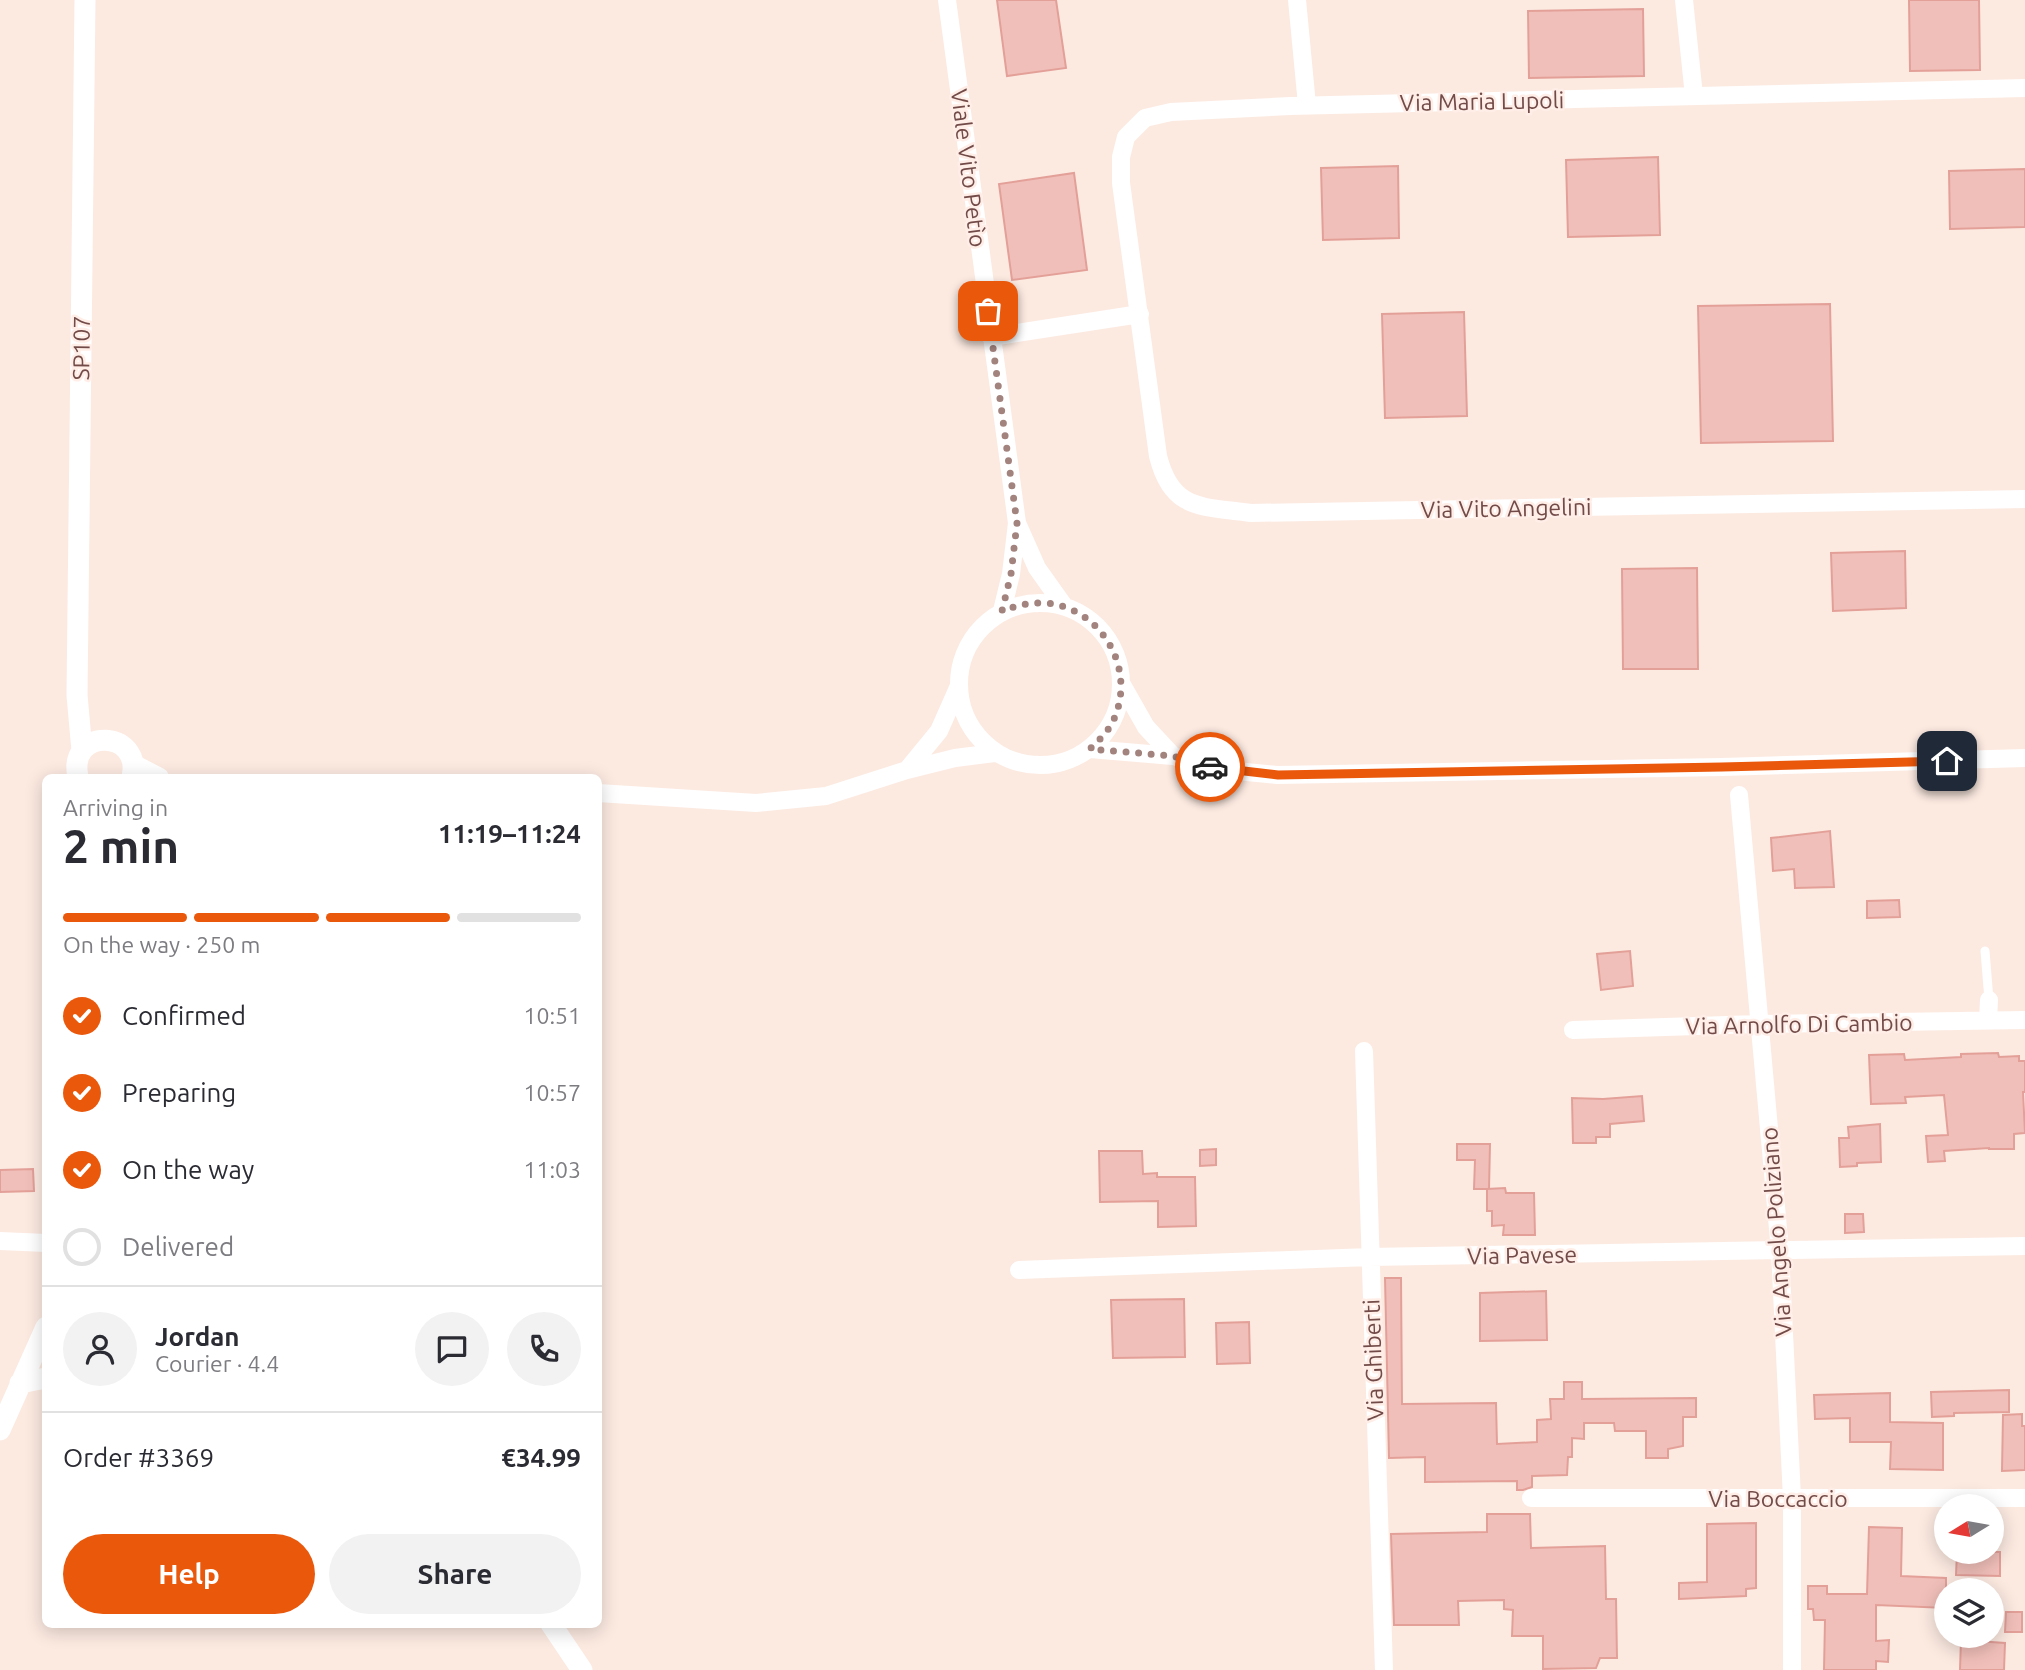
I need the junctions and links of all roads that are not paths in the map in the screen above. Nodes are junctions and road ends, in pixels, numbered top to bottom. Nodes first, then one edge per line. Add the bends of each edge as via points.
1 (85, 0) edge
2 (947, 0) edge
3 (1297, 0) edge
4 (1684, 0) edge
5 (2025, 88) edge
6 (1694, 96) junction
7 (1307, 105) junction
8 (1140, 314) junction
9 (991, 337) junction
10 (2025, 499) edge
11 (1017, 523) junction
12 (1064, 606) junction
13 (1002, 611) junction
14 (1121, 683) junction
15 (958, 688) junction
16 (77, 695) junction
17 (101, 740) junction
18 (1090, 749) junction
19 (82, 751) junction
20 (995, 753) junction
21 (1173, 756) junction
22 (2025, 758) edge
23 (133, 770) edge
24 (907, 770) junction
25 (77, 774) edge
26 (602, 793) edge
27 (1739, 795) dead end
28 (1985, 951) dead end
29 (1989, 1000) joint
30 (1988, 1020) junction
31 (2025, 1020) edge
32 (1758, 1024) junction
33 (1573, 1030) dead end
34 (1364, 1051) dead end
35 (0, 1241) edge
36 (42, 1243) edge
37 (2025, 1246) edge
38 (1780, 1251) junction
39 (1369, 1257) junction
40 (1019, 1270) dead end
41 (42, 1336) edge
42 (42, 1366) edge
43 (42, 1379) edge
44 (20, 1383) junction
45 (0, 1430) edge
46 (1531, 1498) dead end
47 (1792, 1498) junction
48 (2025, 1498) edge
49 (554, 1628) edge
50 (582, 1670) edge
51 (1384, 1670) edge
52 (1792, 1670) edge

1 - 16 street, SP107 / SP107
2 - 9 street, Viale Vito Petìo
3 - 7 street
4 - 6 street
5 - 6 street, Via Maria Lupoli
6 - 7 street, Via Maria Lupoli
7 - 8 street, Via Maria Lupoli via 1171,112 1145,118 1126,136 1121,183
8 - 9 street
8 - 10 street, Via Vito Angelini via 1163,477 1189,504 1251,513
9 - 11 street, Viale Vito Petìo
11 - 12 street via 1037,568
11 - 13 street
12 - 13 street via 1022,604
12 - 14 street via 1082,615 1111,644
13 - 15 street via 969,643 960,664
14 - 18 street via 1114,719
14 - 21 street via 1146,727
15 - 20 street via 962,711 976,736
15 - 24 street via 939,731
16 - 17 street, SP107
16 - 19 street, SP107
17 - 19 street
17 - 23 street via 125,748
18 - 20 street via 1068,761 1043,766 1018,764
18 - 21 street
19 - 25 street
20 - 24 street
21 - 22 street via 1216,769 1278,775
24 - 26 street via 826,796 756,803
27 - 32 street, Via Angelo Poliziano
28 - 29 lane
29 - 30 street
30 - 31 street, Via Arnolfo Di Cambio
30 - 32 street, Via Arnolfo Di Cambio
32 - 33 street, Via Arnolfo Di Cambio
32 - 38 street, Via Angelo Poliziano
34 - 39 street, Via Ghiberti
35 - 36 street
37 - 38 street, Via Pavese
38 - 39 street, Via Pavese
38 - 47 street, Via Angelo Poliziano
39 - 40 street, Via Pavese
39 - 51 street, Via Ghiberti
41 - 44 street
42 - 44 street
43 - 44 street
44 - 45 street
46 - 47 street, Via Boccaccio
47 - 48 street, Via Boccaccio
47 - 52 street, Via Angelo Poliziano
49 - 50 street

